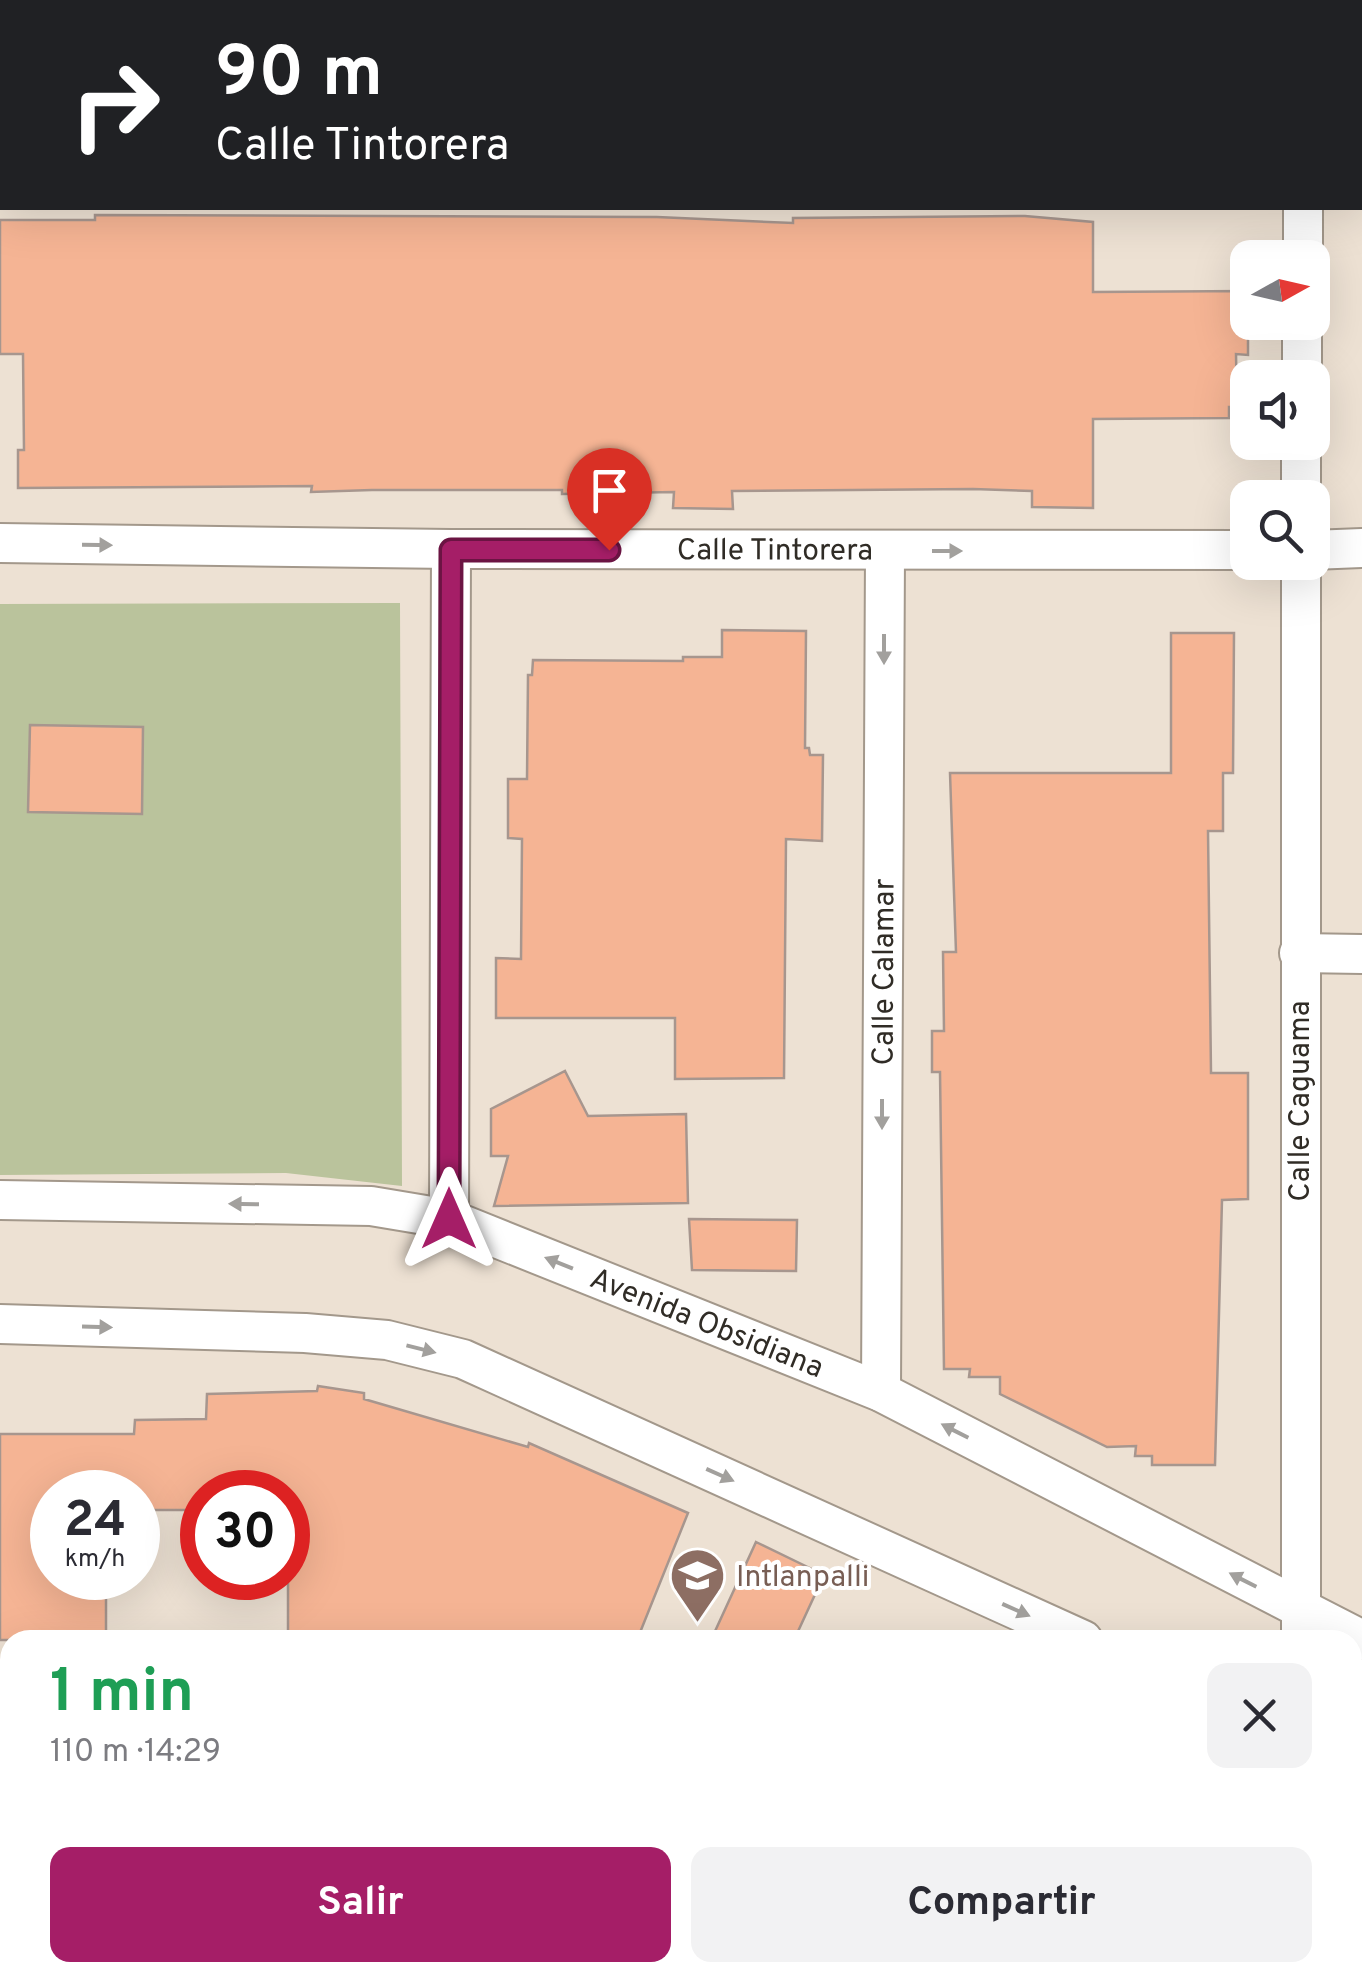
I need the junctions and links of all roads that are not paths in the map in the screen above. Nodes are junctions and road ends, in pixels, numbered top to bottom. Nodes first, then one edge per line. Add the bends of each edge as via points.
1 (1303, 210) edge
2 (1303, 240) edge
3 (0, 543) edge
4 (1362, 548) edge
5 (1330, 549) edge
6 (451, 550) junction
7 (1230, 550) edge
8 (885, 552) junction
9 (1301, 580) edge
10 (1299, 953) junction
11 (1362, 954) edge
12 (0, 1200) edge
13 (449, 1219) junction
14 (0, 1324) edge
15 (881, 1392) junction
16 (1301, 1625) edge
17 (1060, 1630) edge

1 - 2 street
3 -> 6 street, Calle Tintorera
4 - 5 street
6 - 8 street, Calle Tintorera
6 - 13 street
8 -> 7 street, Calle Tintorera
8 -> 15 street, Calle Calamar
9 - 10 street, Calle Caguama
10 - 11 street
10 - 16 street, Calle Caguama
13 -> 12 street, Avenida Obsidiana via 370,1206
15 -> 13 street, Avenida Obsidiana
14 -> 17 street via 305,1332 387,1340 463,1359
16 -> 15 street, Avenida Obsidiana

